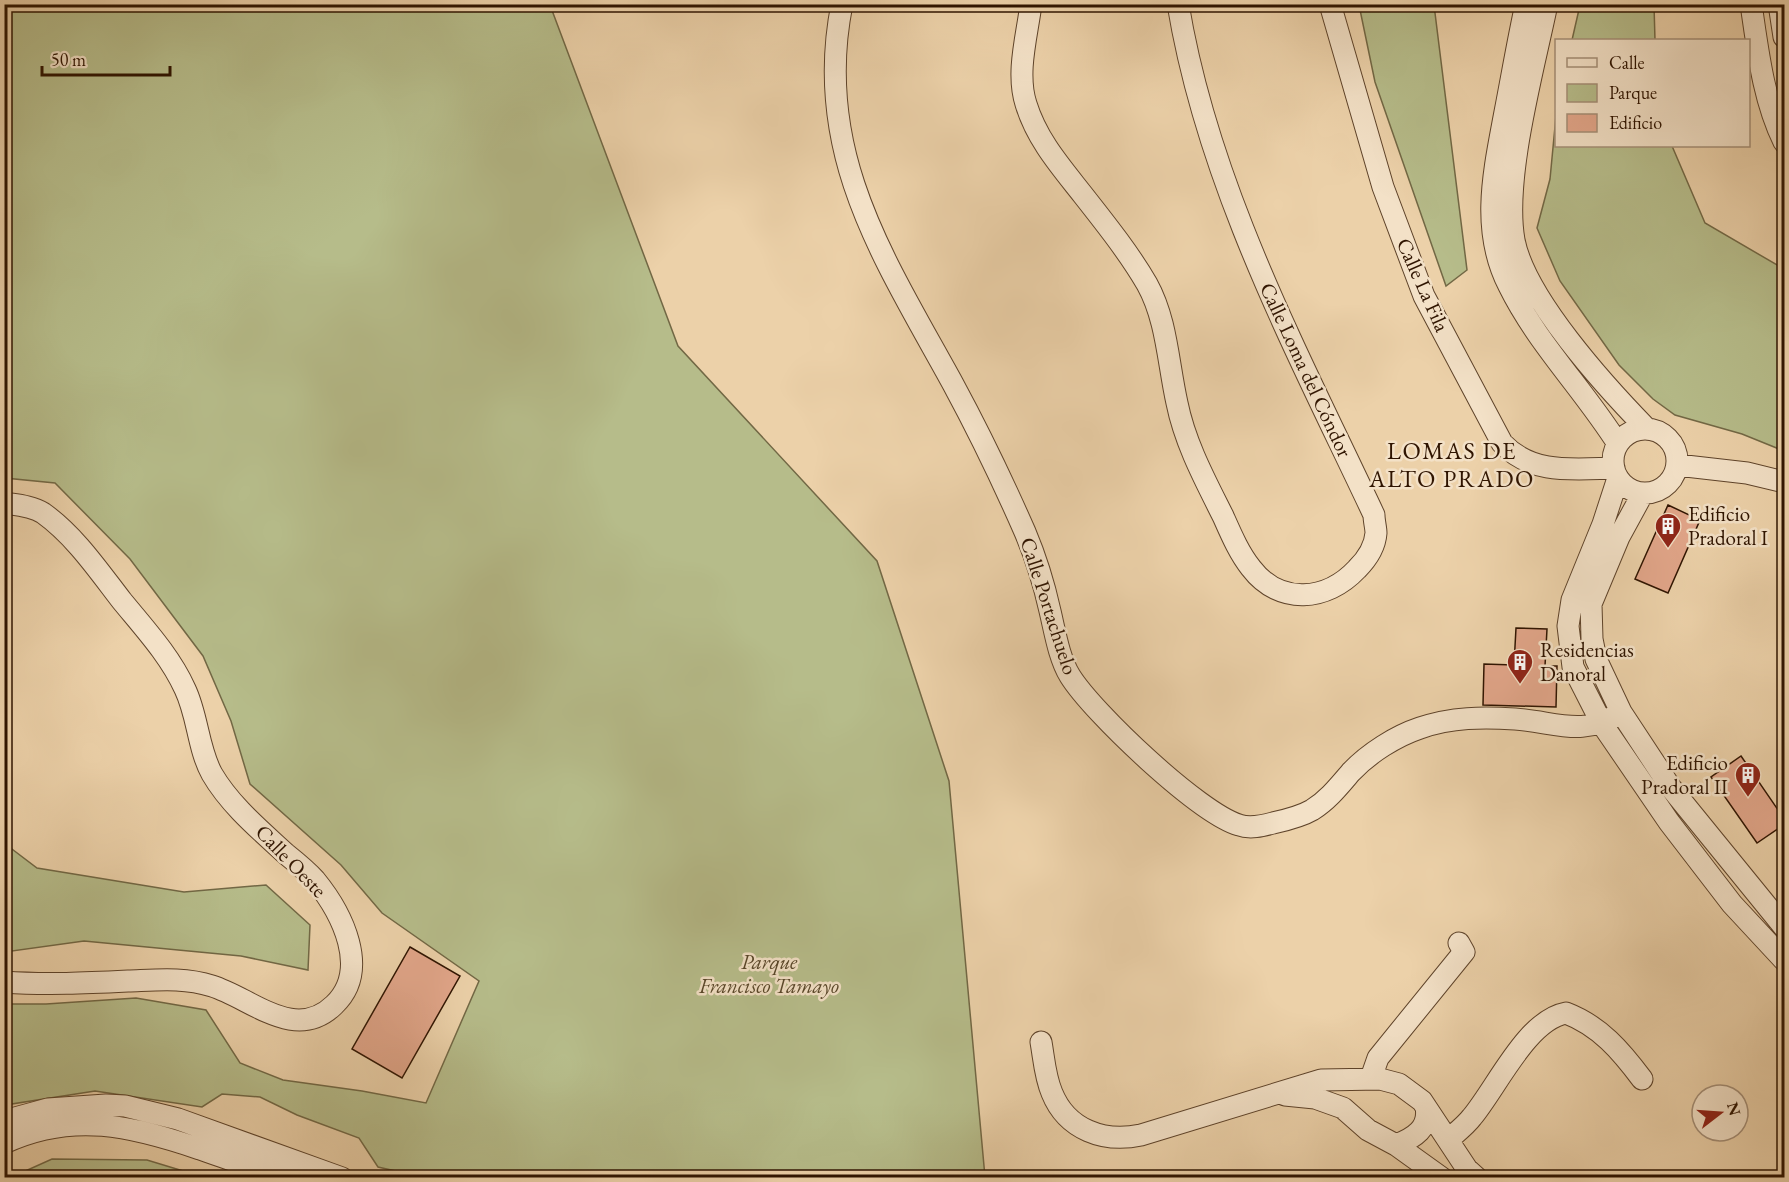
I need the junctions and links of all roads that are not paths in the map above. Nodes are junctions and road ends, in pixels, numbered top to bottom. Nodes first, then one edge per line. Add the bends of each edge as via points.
1 (842, 4) edge
2 (1031, 4) edge
3 (1178, 4) edge
4 (1330, 4) edge
5 (1526, 4) edge
6 (1547, 4) edge
7 (1751, 4) edge
8 (1779, 4) edge
9 (1785, 37) edge
10 (1785, 141) edge
11 (1647, 429) junction
12 (1618, 444) junction
13 (1677, 465) junction
14 (1616, 473) junction
15 (1785, 482) edge
16 (1643, 493) junction
17 (4, 504) edge
18 (1621, 712) junction
19 (1602, 724) junction
20 (1785, 927) edge
21 (1459, 943) dead end
22 (1785, 960) edge
23 (4, 982) edge
24 (1041, 1042) dead end
25 (1371, 1078) junction
26 (1642, 1079) dead end
27 (1273, 1094) junction
28 (1426, 1107) junction
29 (1343, 1108) junction
30 (4, 1121) edge
31 (1449, 1139) junction
32 (4, 1143) edge
33 (1396, 1145) junction
34 (282, 1178) edge
35 (342, 1178) edge
36 (1442, 1178) edge
37 (1478, 1178) edge

1 - 19 street, Calle Portachuelo via 834,74 839,132 860,205 907,305 953,384 1013,505 1033,551 1067,671 1080,691 1145,757 1220,816 1240,826 1256,827 1311,811 1377,752 1419,728 1457,718 1487,717 1573,727
2 - 3 street, Calle Loma del Cóndor via 1023,64 1025,103 1056,163 1148,286 1166,340 1177,404 1189,442 1238,549 1251,570 1267,583 1287,592 1323,593 1338,586 1364,561 1376,534 1374,515 1293,346 1239,216 1198,96
4 - 14 street, Calle La Fila via 1383,187 1424,297 1502,442 1513,454 1542,468
5 - 12 street via 1493,178 1490,204 1495,246 1503,274 1520,306
6 - 11 street via 1516,168 1514,240 1523,272 1540,298 1602,381
7 - 10 street via 1763,79
8 - 9 street
11 - 12 street via 1631,433
11 - 13 street via 1670,440
12 - 14 street via 1613,459
13 - 15 street
13 - 16 street via 1675,474 1662,489
14 - 16 street via 1625,486
14 - 19 street via 1603,524 1572,600 1568,626 1573,667
16 - 18 street via 1619,537 1591,604 1596,659
17 - 23 street, Calle Oeste via 40,511 58,525 175,669 196,718 211,772 246,816 314,879 343,925 352,964 345,994 317,1016 299,1020 281,1018 212,986 186,981 62,985
18 - 19 street, Calle Portachuelo
18 - 20 street via 1671,788
19 - 22 street via 1718,886
21 - 25 street via 1464,952 1378,1058
24 - 27 street via 1048,1080 1059,1106 1082,1129 1101,1137 1141,1135
25 - 27 street via 1322,1080
25 - 28 street via 1399,1084
25 - 29 street via 1347,1089
26 - 31 street via 1619,1048 1598,1031 1566,1013 1555,1015 1536,1030 1471,1119
27 - 29 street via 1315,1098
28 - 31 street
28 - 33 street via 1427,1122 1423,1128
29 - 33 street via 1368,1130
30 - 35 street via 48,1109 125,1106 178,1119
31 - 37 street via 1467,1169
32 - 34 street via 50,1129 121,1126 170,1138
33 - 36 street

